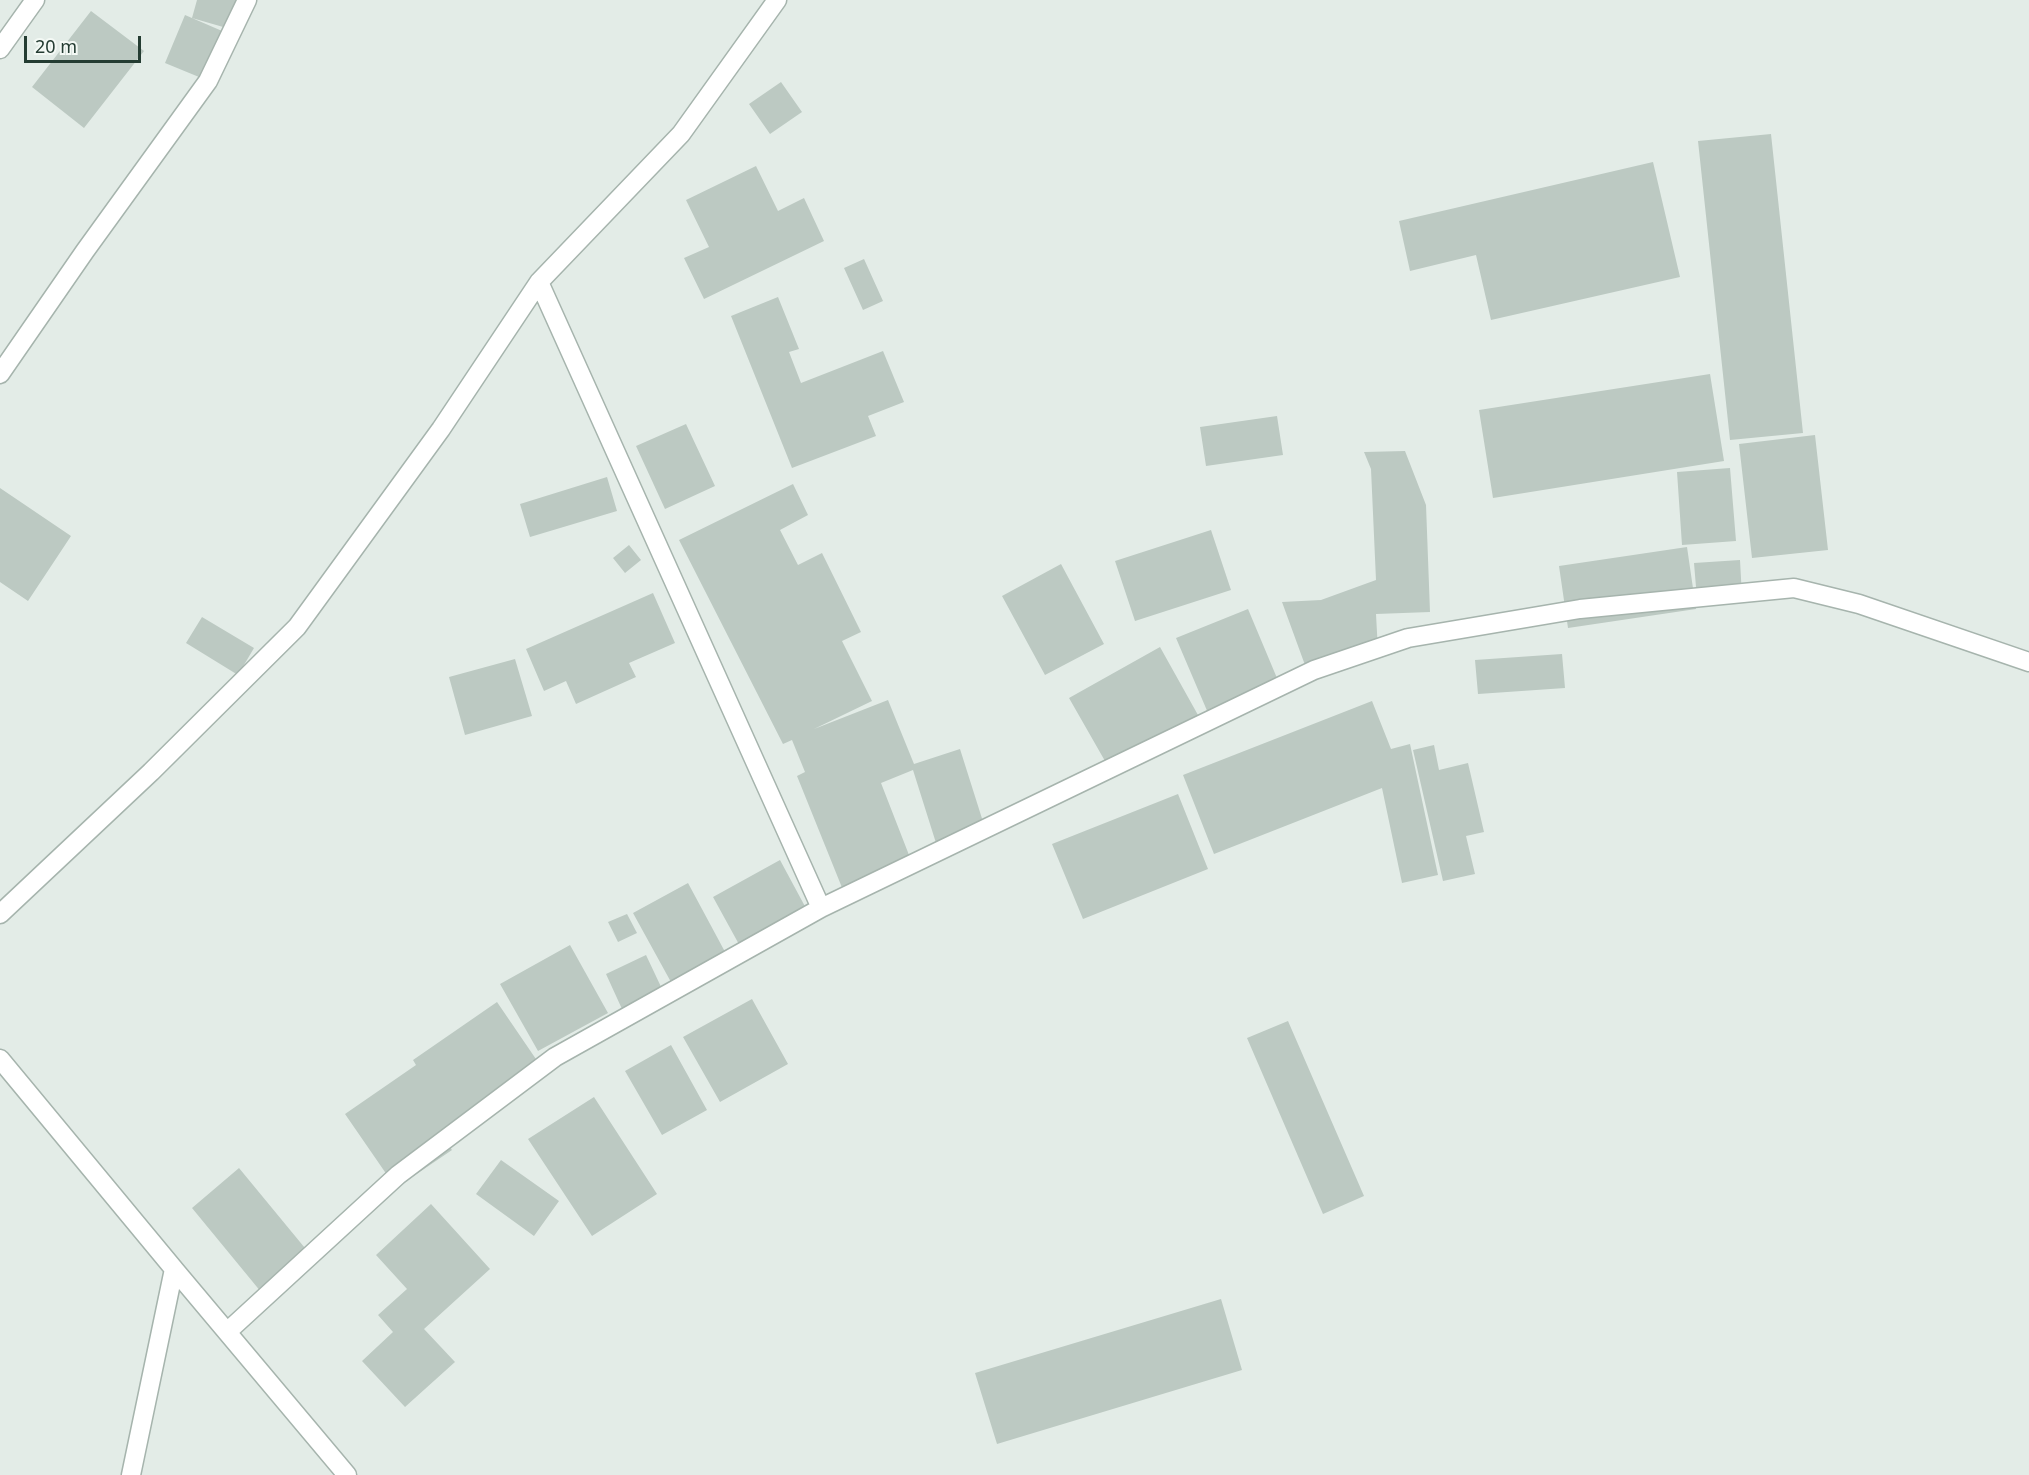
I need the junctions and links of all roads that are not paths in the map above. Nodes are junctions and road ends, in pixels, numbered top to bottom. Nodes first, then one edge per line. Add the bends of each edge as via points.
1 (35, 0) edge
2 (247, 0) edge
3 (777, 0) edge
4 (0, 49) edge
5 (539, 282) junction
6 (0, 374) edge
7 (2029, 662) edge
8 (821, 908) junction
9 (0, 914) edge
10 (0, 1059) edge
11 (174, 1269) junction
12 (227, 1332) junction
13 (131, 1475) edge
14 (347, 1475) edge

1 - 4 street
2 - 6 street via 208,81
3 - 5 street via 681,134
5 - 8 street
5 - 9 street via 441,429 297,627
7 - 8 street via 1859,604 1794,588 1580,609 1408,638 1314,669
8 - 12 street via 555,1057 398,1174
10 - 11 street
11 - 12 street
11 - 13 street
12 - 14 street

